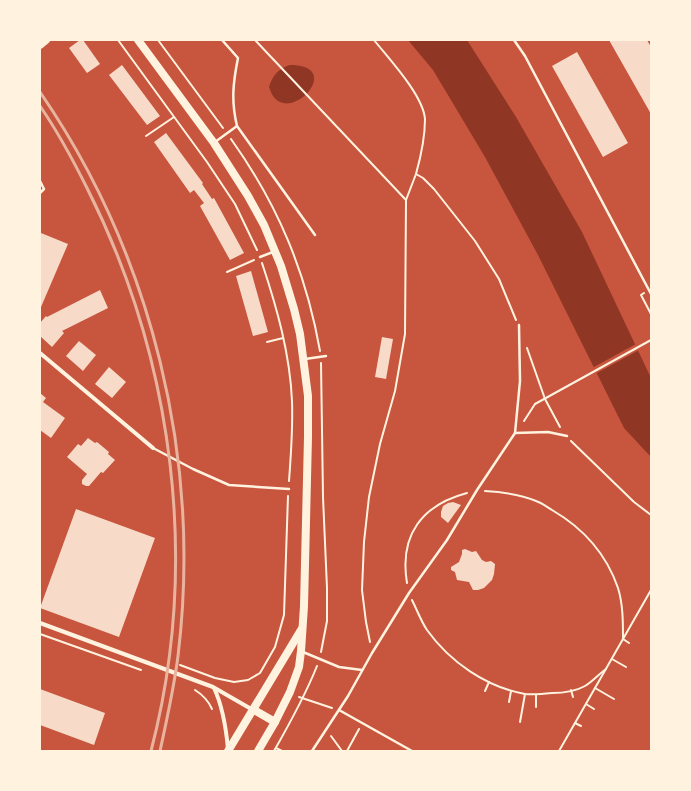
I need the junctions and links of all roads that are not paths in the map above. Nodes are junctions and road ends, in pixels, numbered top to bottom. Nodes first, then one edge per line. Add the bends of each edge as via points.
1 (46, 40) edge
2 (138, 40) edge
3 (222, 40) edge
4 (514, 40) edge
5 (40, 45) edge
6 (237, 126) junction
7 (214, 143) junction
8 (40, 181) edge
9 (40, 194) edge
10 (315, 235) dead end
11 (275, 252) junction
12 (260, 257) road end
13 (651, 294) edge
14 (519, 325) road end
15 (40, 353) edge
16 (326, 356) dead end
17 (304, 359) junction
18 (514, 434) junction
19 (567, 436) road end
20 (153, 448) joint
21 (288, 489) road end
22 (40, 623) edge
23 (302, 630) junction
24 (301, 651) junction
25 (362, 670) junction
26 (214, 687) junction
27 (254, 710) junction
28 (339, 710) junction
29 (275, 722) junction
30 (228, 751) edge
31 (258, 751) edge
32 (312, 751) edge
33 (412, 751) edge

1 - 5 main road
2 - 7 main road
3 - 6 lane via 238,58 233,89 233,109
4 - 13 lane via 525,56
6 - 7 lane
6 - 10 lane
7 - 11 main road via 248,196
8 - 9 lane via 44,189
11 - 12 lane
11 - 17 main road via 294,309
14 - 18 lane via 520,381
15 - 20 street
16 - 17 lane
17 - 23 main road via 308,396 308,437
18 - 19 lane via 548,432
18 - 25 lane via 447,540 409,593
20 - 21 lane via 229,485
22 - 26 street
23 - 24 main road
23 - 27 main road
24 - 25 lane via 339,667
24 - 29 main road via 296,678
25 - 28 lane
26 - 27 street
26 - 30 street via 220,701
27 - 29 main road
27 - 30 main road
28 - 32 lane
28 - 33 lane
29 - 31 main road

